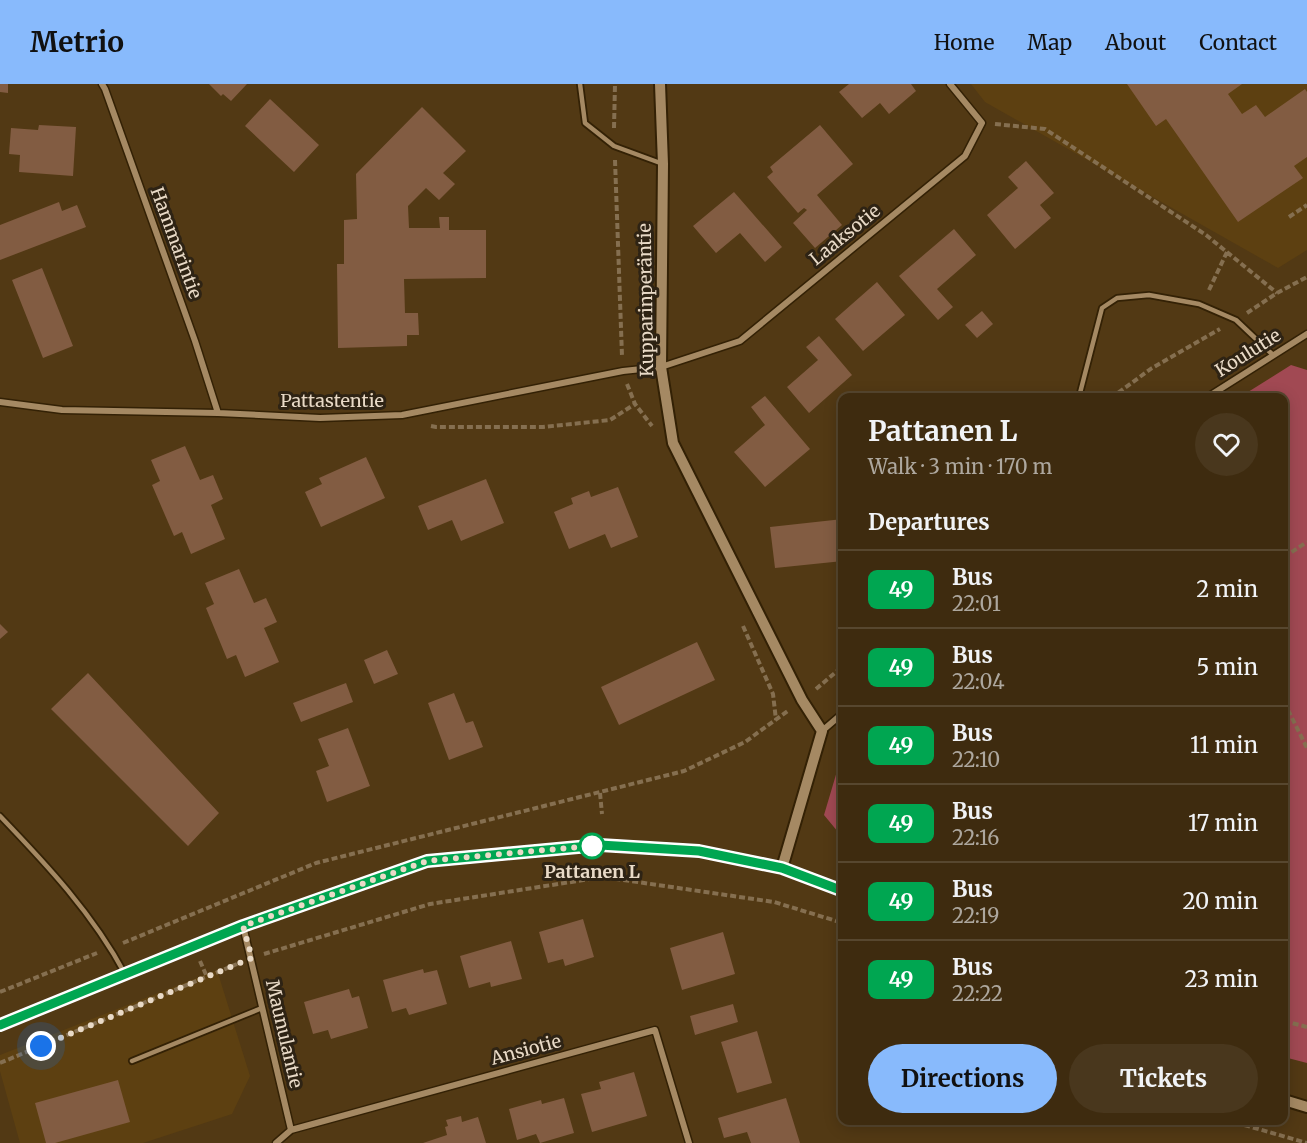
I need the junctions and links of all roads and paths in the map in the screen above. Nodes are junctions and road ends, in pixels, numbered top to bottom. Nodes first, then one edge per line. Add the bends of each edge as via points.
1 (102, 84) edge
2 (580, 84) edge
3 (615, 84) edge
4 (660, 84) edge
5 (950, 84) edge
6 (982, 123) junction
7 (614, 146) junction
8 (663, 164) junction
9 (1307, 205) edge
10 (1289, 217) dead end
11 (1227, 252) junction
12 (1307, 277) edge
13 (1209, 291) dead end
14 (1277, 292) junction
15 (1236, 320) junction
16 (1307, 334) edge
17 (1272, 354) junction
18 (661, 366) junction
19 (622, 371) junction
20 (1080, 393) edge
21 (1118, 393) edge
22 (1214, 393) edge
23 (0, 402) edge
24 (635, 404) dead end
25 (218, 413) junction
26 (402, 415) junction
27 (1307, 542) edge
28 (1288, 554) edge
29 (838, 670) edge
30 (802, 700) junction
31 (1288, 710) edge
32 (838, 717) edge
33 (822, 731) junction
34 (1307, 748) edge
35 (600, 793) junction
36 (602, 814) dead end
37 (0, 816) edge
38 (782, 868) junction
39 (838, 889) edge
40 (838, 921) edge
41 (243, 926) junction
42 (111, 948) junction
43 (252, 958) junction
44 (124, 974) junction
45 (0, 992) edge
46 (262, 1008) junction
47 (1288, 1022) edge
48 (0, 1025) edge
49 (1307, 1027) edge
50 (132, 1061) dead end
51 (0, 1064) edge
52 (1288, 1101) edge
53 (1307, 1107) edge
54 (1244, 1125) edge
55 (291, 1130) junction
56 (276, 1143) edge
57 (689, 1143) edge
58 (1307, 1143) edge

1 - 25 street, Hammarintie
2 - 7 lane via 585,123
3 - 7 path
4 - 8 street, Kupparinperäntie
5 - 6 street
6 - 11 path via 1045,129
6 - 18 street, Laaksotie via 965,156 740,341
7 - 8 lane
7 - 19 path
8 - 18 street, Kupparinperäntie
9 - 10 path
11 - 13 path
11 - 14 path
12 - 14 path
14 - 15 path
15 - 17 lane
15 - 20 lane via 1199,304 1149,295 1117,298 1102,308
15 - 21 path via 1152,368
16 - 17 street, Koulutie
17 - 22 street, Koulutie
18 - 19 street, Pattastentie
18 - 30 street, Kupparinperäntie via 673,443
19 - 26 street, Pattastentie
23 - 25 street, Pattastentie via 62,410
24 - 26 path via 610,420 543,427 436,427
25 - 26 street, Pattastentie via 320,418
27 - 28 path
29 - 30 path
30 - 33 street, Kupparinperäntie
30 - 35 path via 745,742 684,771
31 - 34 path
32 - 33 street
33 - 38 street
35 - 36 path
35 - 42 path via 316,863
37 - 42 lane via 54,872
38 - 39 street
38 - 41 street via 699,851 600,845 427,861
40 - 43 path via 774,902 603,876 430,904
41 - 43 street, Maunulantie
41 - 44 street
42 - 44 lane
42 - 45 path
43 - 46 street, Maunulantie
43 - 51 path
44 - 48 street
46 - 50 lane
46 - 55 street, Maunulantie
47 - 49 path
52 - 53 street
54 - 58 path
55 - 56 street
55 - 57 street, Ansiotie via 655,1030

